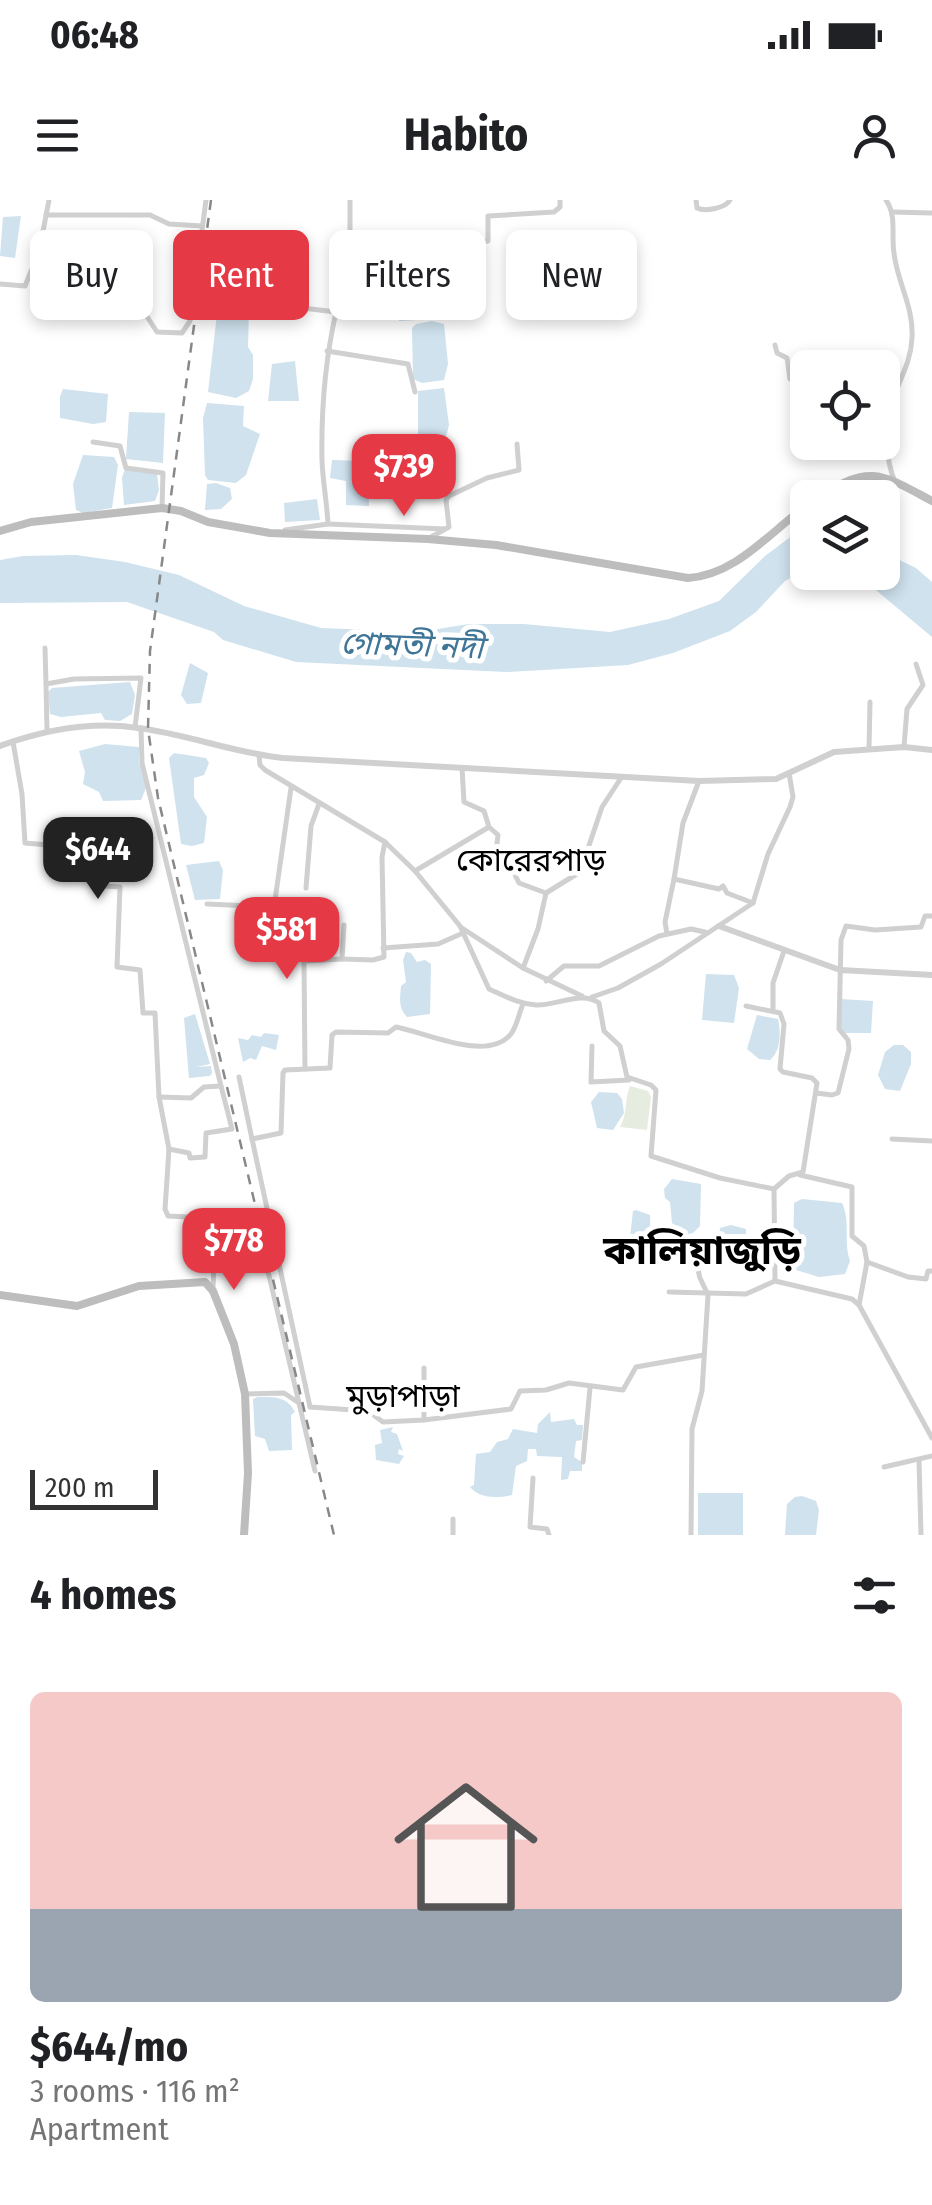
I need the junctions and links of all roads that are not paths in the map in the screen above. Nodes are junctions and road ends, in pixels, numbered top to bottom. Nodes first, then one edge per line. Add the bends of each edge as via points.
1 (49, 200) edge
2 (206, 200) edge
3 (350, 200) edge
4 (560, 200) edge
5 (696, 200) edge
6 (730, 200) edge
7 (886, 200) edge
8 (892, 212) junction
9 (932, 213) edge
10 (46, 214) junction
11 (202, 226) junction
12 (43, 230) edge
13 (350, 230) edge
14 (486, 241) edge
15 (30, 270) edge
16 (0, 284) edge
17 (151, 320) edge
18 (334, 320) edge
19 (775, 345) dead end
20 (327, 351) junction
21 (790, 380) edge
22 (900, 384) edge
23 (415, 392) dead end
24 (92, 442) dead end
25 (517, 444) dead end
26 (853, 480) edge
27 (890, 480) edge
28 (900, 485) edge
29 (932, 501) edge
30 (162, 508) junction
31 (790, 519) edge
32 (328, 524) junction
33 (446, 530) junction
34 (0, 531) edge
35 (270, 532) junction
36 (428, 539) junction
37 (45, 648) dead end
38 (916, 664) dead end
39 (46, 684) junction
40 (870, 702) dead end
41 (138, 728) junction
42 (46, 730) junction
43 (13, 742) junction
44 (0, 746) edge
45 (904, 747) junction
46 (870, 748) junction
47 (932, 750) edge
48 (259, 755) junction
49 (462, 768) junction
50 (789, 773) junction
51 (620, 778) junction
52 (699, 781) junction
53 (291, 788) junction
54 (318, 804) junction
55 (489, 827) junction
56 (385, 842) junction
57 (416, 870) junction
58 (674, 879) junction
59 (306, 888) dead end
60 (546, 892) junction
61 (753, 903) junction
62 (207, 904) dead end
63 (274, 907) junction
64 (308, 911) dead end
65 (932, 916) edge
66 (344, 925) dead end
67 (719, 926) junction
68 (462, 930) junction
69 (270, 932) dead end
70 (706, 932) junction
71 (667, 934) junction
72 (384, 948) junction
73 (784, 952) junction
74 (342, 959) junction
75 (523, 968) junction
76 (840, 970) junction
77 (932, 975) edge
78 (546, 981) junction
79 (582, 996) junction
80 (592, 997) junction
81 (522, 1004) junction
82 (746, 1006) dead end
83 (773, 1010) junction
84 (592, 1046) dead end
85 (305, 1070) junction
86 (240, 1077) dead end
87 (629, 1080) junction
88 (221, 1086) junction
89 (816, 1092) junction
90 (159, 1097) junction
91 (252, 1139) junction
92 (892, 1139) dead end
93 (932, 1140) edge
94 (169, 1149) junction
95 (800, 1175) junction
96 (774, 1189) junction
97 (210, 1218) junction
98 (654, 1256) dead end
99 (867, 1262) junction
100 (932, 1271) edge
101 (776, 1281) junction
102 (213, 1291) junction
103 (669, 1292) dead end
104 (0, 1295) edge
105 (708, 1295) junction
106 (860, 1305) junction
107 (704, 1356) junction
108 (424, 1368) dead end
109 (590, 1388) junction
110 (246, 1394) junction
111 (300, 1404) junction
112 (310, 1407) junction
113 (424, 1420) junction
114 (931, 1430) edge
115 (932, 1456) edge
116 (919, 1460) junction
117 (583, 1462) dead end
118 (884, 1467) dead end
119 (315, 1471) dead end
120 (532, 1478) dead end
121 (453, 1520) dead end
122 (244, 1535) edge
123 (453, 1535) edge
124 (549, 1535) edge
125 (691, 1535) edge
126 (922, 1535) edge

1 - 10 street
2 - 11 street
3 - 13 street
4 - 14 street via 554,212 488,216
5 - 6 street via 702,210
7 - 8 street
8 - 9 street
8 - 22 street via 912,333
10 - 11 street via 150,215
10 - 12 street
11 - 17 street via 190,321 182,332 157,332
15 - 16 street via 25,286
18 - 20 street
19 - 21 street via 787,358
20 - 23 street via 408,364
20 - 32 street via 322,464
24 - 30 street via 122,447 126,468 163,472
25 - 33 street via 519,470 447,498
26 - 27 main road via 874,474
28 - 29 main road
30 - 34 main road
30 - 35 main road
31 - 36 main road via 731,565 688,578
32 - 33 street
32 - 35 street
33 - 36 street
35 - 36 main road
37 - 39 street
38 - 45 street via 922,685 907,709
39 - 41 street via 142,678
39 - 42 street
40 - 46 street
41 - 42 street
41 - 48 street
41 - 88 street
42 - 43 street
43 - 44 street
43 - 90 street via 25,843 76,848 105,886 120,886 118,968 140,970 143,1012 154,1013
45 - 46 street
45 - 47 street
46 - 50 street via 824,754
48 - 49 street
48 - 53 street via 265,770
49 - 51 street
49 - 55 street via 464,802 484,811
50 - 52 street
50 - 61 street via 793,797
51 - 52 street
51 - 60 street via 580,872
52 - 58 street
53 - 54 street
53 - 63 street
54 - 56 street
54 - 59 street
55 - 57 street
55 - 60 street via 498,835 496,852 519,883
56 - 57 street
56 - 72 street
57 - 68 street
58 - 61 street via 723,886
58 - 71 street
60 - 75 street
61 - 67 street
62 - 63 street
63 - 64 street
63 - 69 street
65 - 76 street via 924,916 921,927 846,926
66 - 74 street
67 - 70 street
67 - 73 street
68 - 72 street via 438,944
68 - 75 street
68 - 81 street via 490,989
70 - 71 street
70 - 80 street via 618,988
71 - 78 street via 598,966 564,966
72 - 74 street via 384,957 373,960
73 - 76 street
73 - 83 street via 773,982
74 - 85 street via 304,961
75 - 78 street
76 - 77 street
76 - 89 street via 840,1029 849,1049 838,1093
78 - 79 street
79 - 80 street
79 - 81 street via 558,1005
80 - 87 street via 604,1031 620,1046
81 - 85 street via 512,1032 499,1043 457,1044 396,1026 388,1033 336,1032 330,1068
82 - 83 street
83 - 89 street via 784,1017 780,1068 816,1080
84 - 87 street via 591,1082
85 - 91 street via 283,1073 282,1133
86 - 91 street
87 - 96 street via 656,1090 651,1156
88 - 90 street via 204,1087 190,1098
88 - 94 street via 232,1130 206,1133 206,1157
89 - 95 street
90 - 94 street
91 - 112 street
92 - 93 street
94 - 97 street via 168,1216
95 - 96 street
95 - 99 street via 852,1187 852,1238 864,1246
96 - 101 street
97 - 102 street
97 - 111 street via 255,1216
98 - 105 street via 694,1254
99 - 100 street via 908,1277 926,1279
99 - 106 street
101 - 105 street via 746,1294
101 - 106 street
102 - 104 main road via 198,1281 139,1286 76,1306
102 - 110 main road
103 - 105 street
105 - 107 street
106 - 114 street
107 - 109 street via 636,1367 622,1390
107 - 125 street via 692,1430
108 - 113 street
109 - 113 street via 569,1383 520,1391 511,1409
109 - 117 street
110 - 111 street via 284,1393
110 - 122 main road
111 - 112 street
111 - 119 street
112 - 113 street via 368,1410 383,1422
115 - 116 street
116 - 118 street
116 - 126 street
120 - 124 street via 530,1527
121 - 123 street

